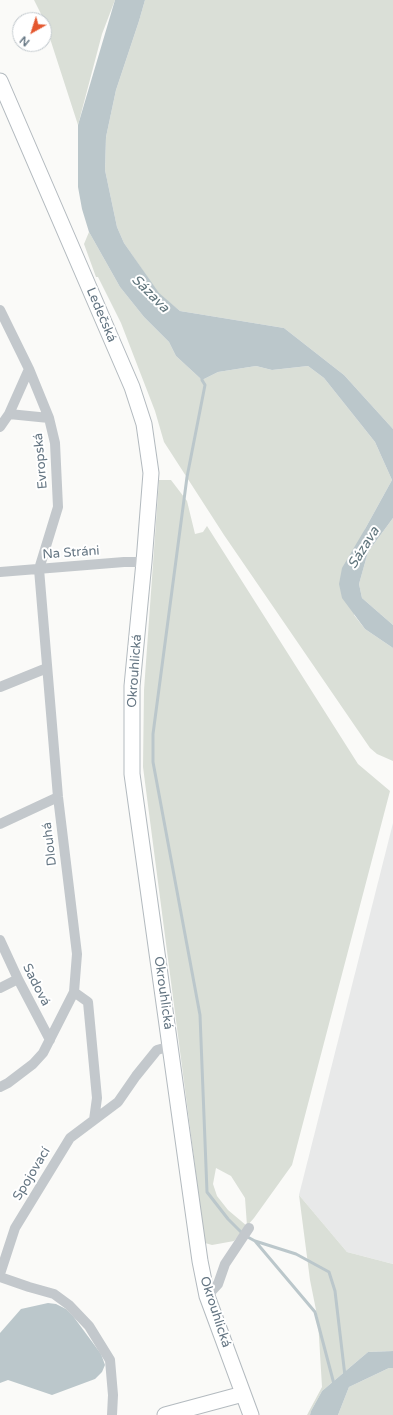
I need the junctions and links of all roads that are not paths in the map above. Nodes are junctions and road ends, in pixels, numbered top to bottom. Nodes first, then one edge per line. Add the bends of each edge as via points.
1 (0, 80) edge
2 (0, 310) edge
3 (29, 369) junction
4 (9, 414) junction
5 (49, 418) junction
6 (0, 427) edge
7 (144, 562) junction
8 (39, 569) junction
9 (0, 572) edge
10 (47, 668) junction
11 (1, 683) edge
12 (58, 797) junction
13 (0, 824) edge
14 (0, 940) edge
15 (18, 979) junction
16 (0, 988) edge
17 (74, 992) junction
18 (50, 1040) junction
19 (171, 1046) junction
20 (0, 1087) edge
21 (94, 1120) junction
22 (249, 1228) dead end
23 (0, 1276) edge
24 (207, 1296) junction
25 (243, 1394) junction
26 (112, 1415) edge
27 (165, 1415) edge
28 (251, 1415) edge

1 - 7 main road, Ledečská via 132,387 144,424 151,473
2 - 3 street, Evropská
3 - 4 street
3 - 5 street, Evropská
4 - 5 street
4 - 6 street
5 - 8 street, Evropská via 55,443 58,507
7 - 8 street, Na Stráni
7 - 19 main road, Okrouhlická via 132,686 132,774
8 - 9 street, Na Stráni
8 - 10 street, Dlouhá
10 - 11 street
10 - 12 street, Dlouhá
12 - 13 street
12 - 17 street, Dlouhá via 77,954
14 - 15 street, Sadová
15 - 16 street
15 - 18 street, Sadová
17 - 18 street, Dlouhá
17 - 21 street via 88,1002 97,1098
18 - 20 street, Dlouhá via 33,1064
19 - 21 street, Spojovací via 157,1050 118,1102
19 - 24 main road, Okrouhlická
21 - 23 street, Spojovací via 70,1138 47,1174 15,1228
22 - 24 street via 225,1264 218,1284
23 - 26 street via 29,1288 54,1294 69,1305 89,1326 110,1360
24 - 25 main road, Okrouhlická
25 - 27 main road
25 - 28 main road, Okrouhlická

